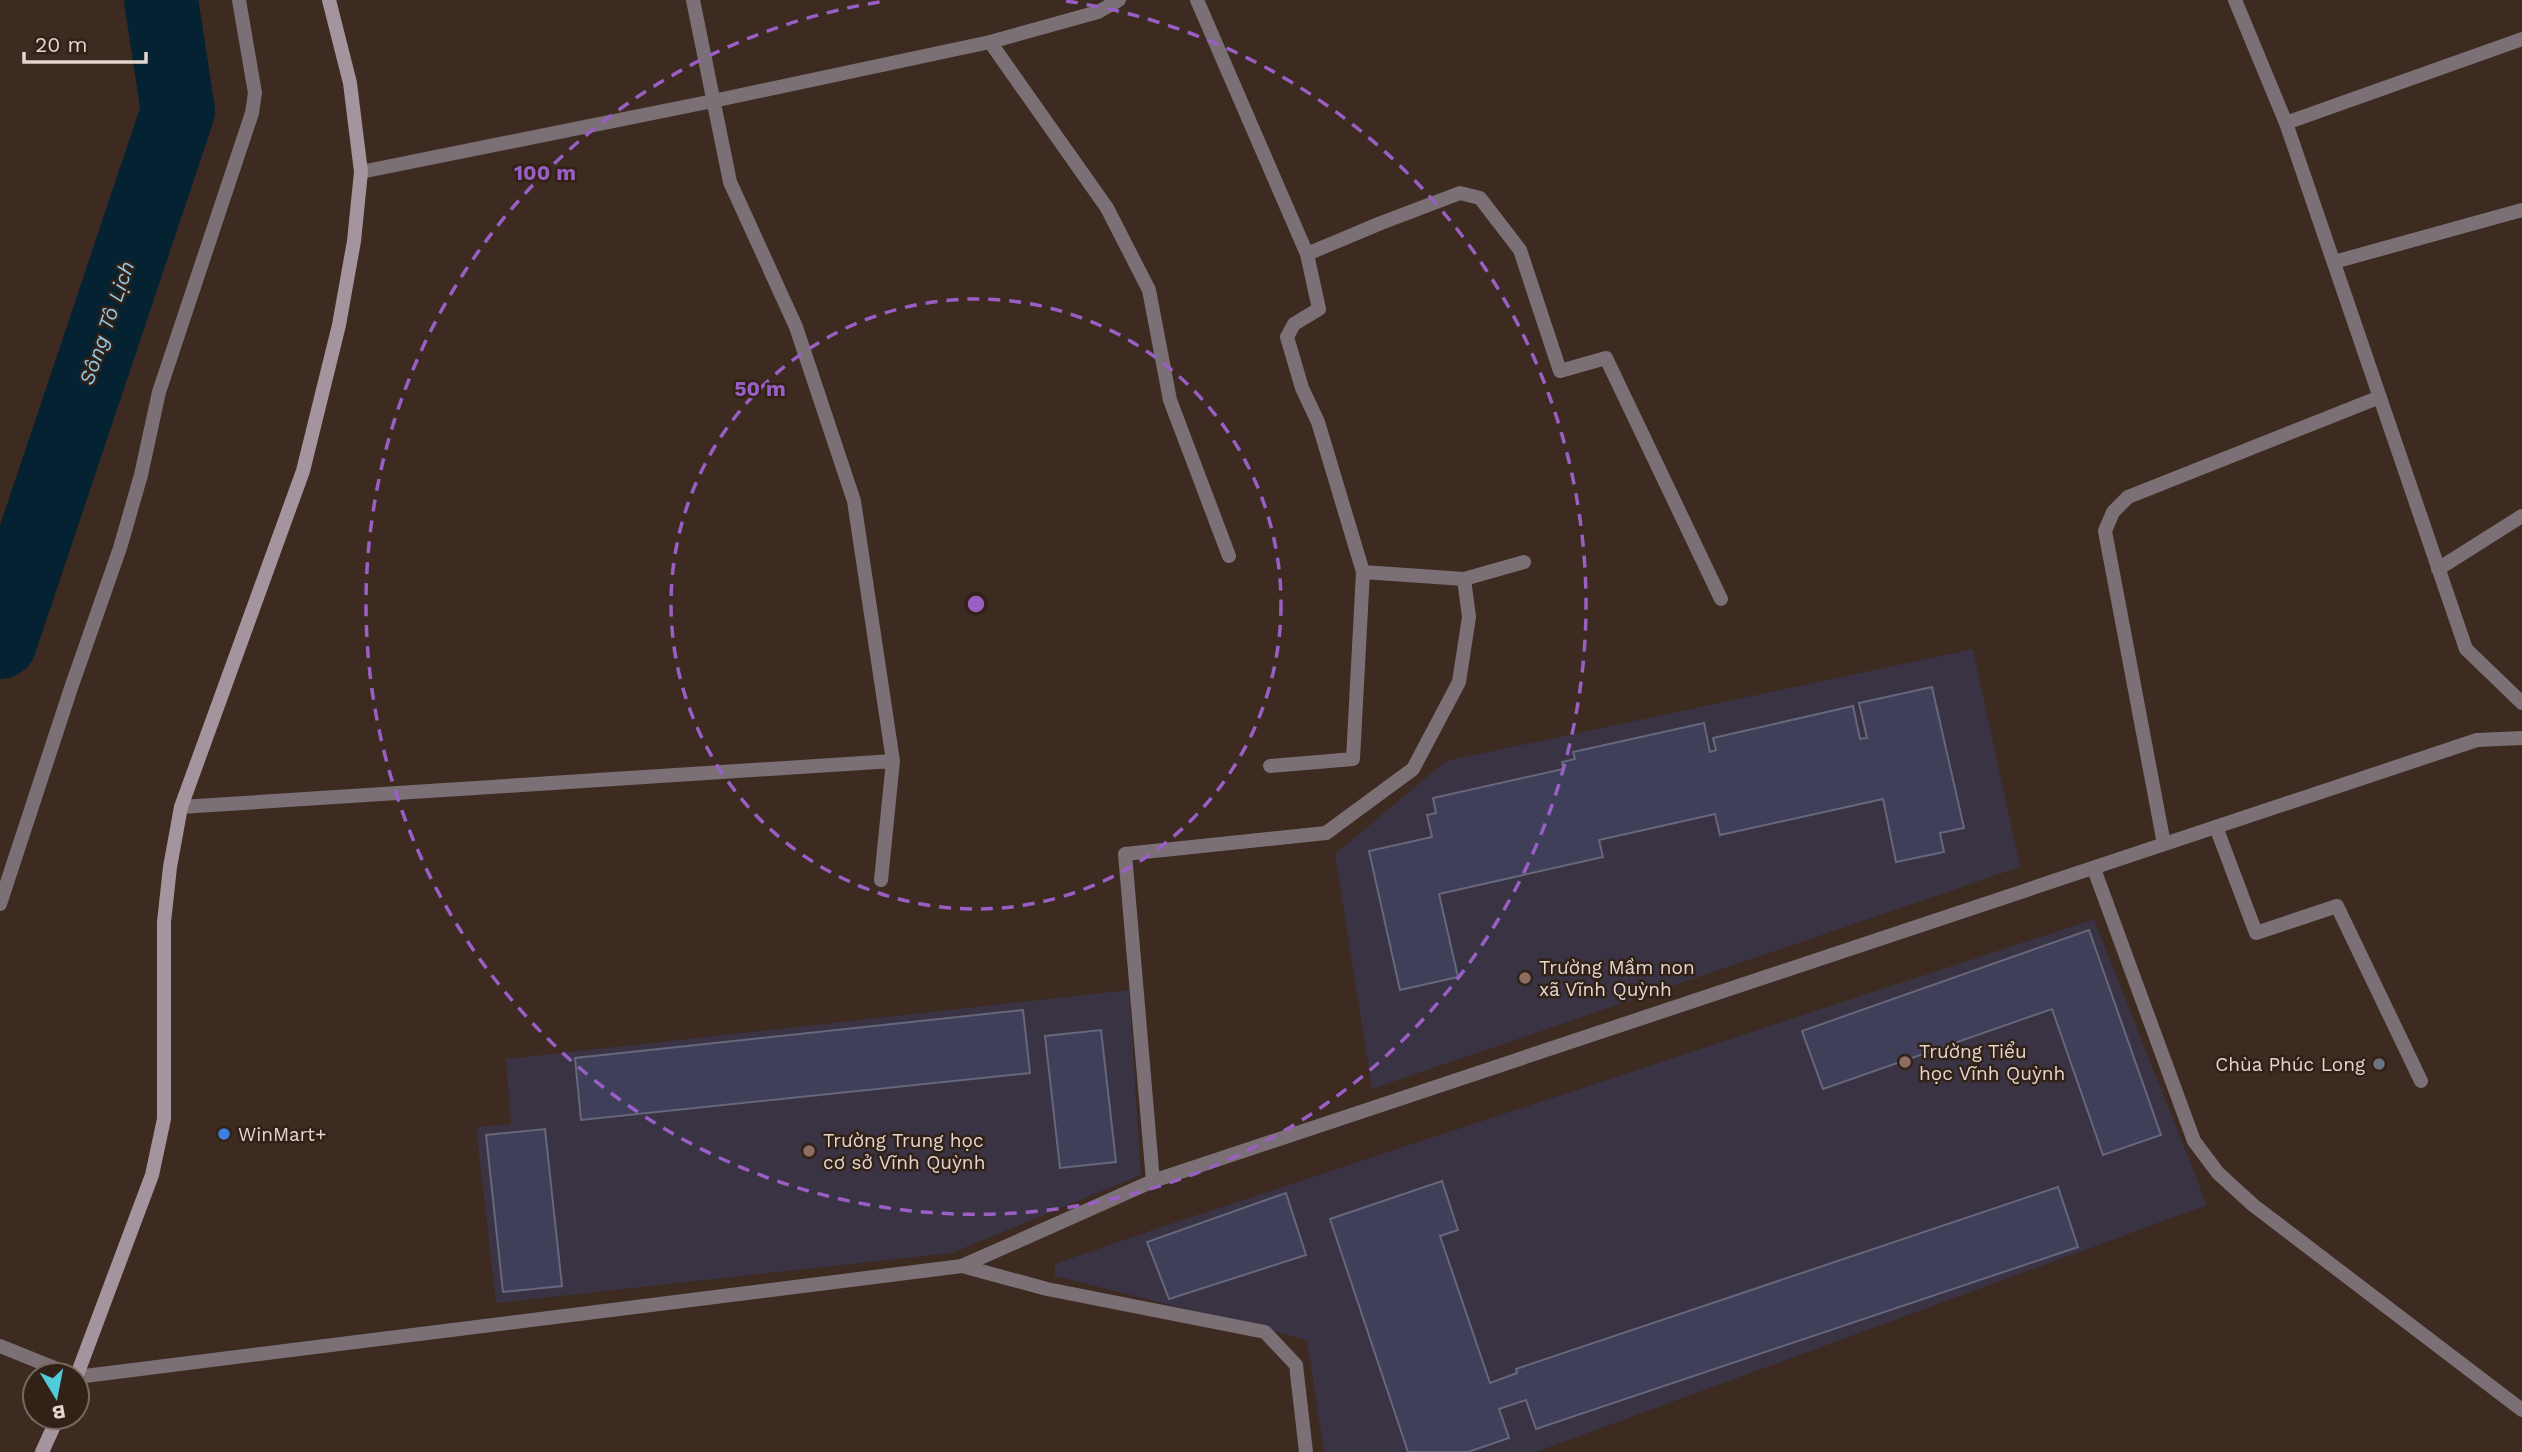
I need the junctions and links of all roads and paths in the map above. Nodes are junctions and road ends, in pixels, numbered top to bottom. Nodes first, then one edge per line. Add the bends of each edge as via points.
1 (239, 0) edge
2 (328, 0) edge
3 (693, 0) edge
4 (1119, 0) edge
5 (1197, 0) edge
6 (2235, 0) edge
7 (1095, 6) edge
8 (2522, 39) edge
9 (990, 42) junction
10 (713, 101) junction
11 (2286, 123) junction
12 (361, 172) junction
13 (2522, 210) edge
14 (1307, 254) junction
15 (2334, 262) junction
16 (2380, 397) junction
17 (2522, 516) edge
18 (1229, 556) dead end
19 (1524, 562) dead end
20 (2438, 569) junction
21 (1363, 572) junction
22 (1464, 579) junction
23 (1721, 599) dead end
24 (2522, 702) edge
25 (2522, 738) edge
26 (893, 761) junction
27 (1270, 766) dead end
28 (181, 807) junction
29 (2216, 827) junction
30 (2164, 844) junction
31 (2094, 869) junction
32 (881, 880) dead end
33 (0, 904) edge
34 (2421, 1080) dead end
35 (1153, 1181) junction
36 (962, 1266) junction
37 (0, 1346) edge
38 (38, 1361) edge
39 (81, 1361) edge
40 (91, 1374) edge
41 (2522, 1410) edge
42 (52, 1431) edge
43 (42, 1452) edge
44 (1306, 1452) edge

1 - 33 street via 255,93 252,113 159,391 120,548
2 - 12 street via 350,83
3 - 10 street
4 - 7 street
5 - 14 street
6 - 11 street
7 - 9 street
8 - 11 street
9 - 10 street
9 - 18 street via 1107,208 1149,290 1170,400
10 - 12 street
10 - 26 street via 730,182 796,327 855,501
11 - 15 street
12 - 28 street via 339,325 303,471
13 - 15 street
14 - 21 street via 1319,309 1294,324 1287,337
14 - 23 street via 1460,193 1479,198 1520,250 1560,372 1606,358
15 - 16 street
16 - 20 street
16 - 30 street via 2128,497 2113,512 2105,531
17 - 20 street
19 - 22 street
20 - 24 street via 2466,649
21 - 22 street
21 - 27 street via 1353,759
22 - 35 street via 1469,617 1459,682 1413,769 1326,833 1125,854
25 - 29 street via 2477,740
26 - 28 street
26 - 32 street
28 - 39 street via 164,922 163,1118 152,1175
29 - 30 street
29 - 34 street via 2256,933 2337,906
30 - 31 street
31 - 35 street
31 - 41 street via 2193,1141 2218,1173 2253,1205
35 - 36 street
36 - 40 street
36 - 44 street via 1047,1289 1265,1332 1296,1366
37 - 38 street
42 - 43 street

